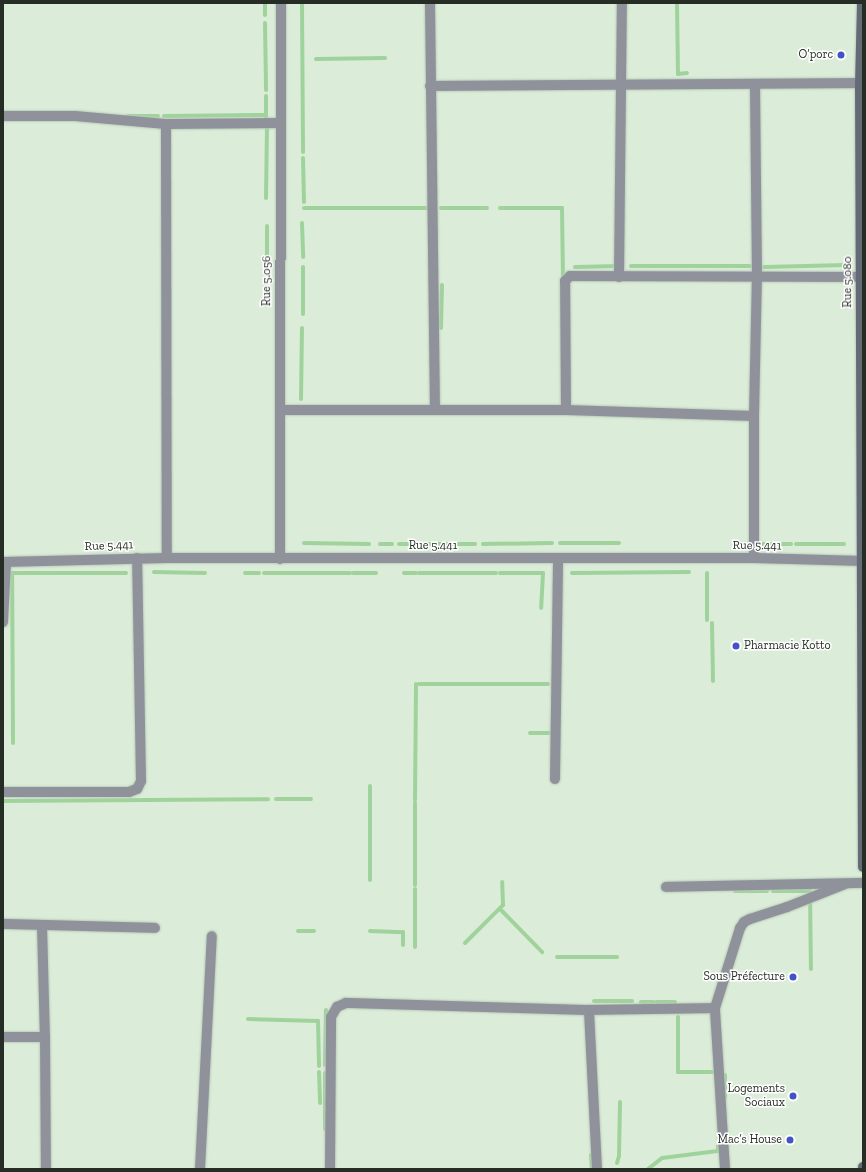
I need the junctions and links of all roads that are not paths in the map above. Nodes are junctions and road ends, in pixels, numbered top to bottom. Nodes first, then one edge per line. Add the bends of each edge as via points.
1 (281, 3) edge
2 (430, 3) edge
3 (622, 3) edge
4 (862, 3) edge
5 (860, 83) junction
6 (622, 85) junction
7 (755, 85) junction
8 (430, 86) junction
9 (3, 116) edge
10 (280, 123) junction
11 (166, 124) junction
12 (619, 277) junction
13 (756, 277) junction
14 (860, 277) junction
15 (280, 410) junction
16 (435, 410) junction
17 (566, 410) junction
18 (754, 416) junction
19 (137, 558) junction
20 (167, 558) junction
21 (558, 558) junction
22 (754, 558) junction
23 (280, 559) junction
24 (863, 561) edge
25 (4, 562) edge
26 (3, 622) edge
27 (555, 778) dead end
28 (3, 792) edge
29 (863, 867) edge
30 (863, 883) edge
31 (845, 884) junction
32 (666, 887) dead end
33 (3, 924) edge
34 (42, 925) junction
35 (156, 928) dead end
36 (212, 936) dead end
37 (715, 1008) junction
38 (589, 1010) junction
39 (3, 1037) edge
40 (45, 1037) junction
41 (46, 1169) edge
42 (200, 1169) edge
43 (330, 1169) edge
44 (597, 1169) edge
45 (725, 1169) edge

1 - 10 street, Rue 5.056
2 - 8 street
3 - 6 street
4 - 5 main road, Rue 5.080
5 - 7 street
5 - 14 main road, Rue 5.080
6 - 7 street
6 - 8 street
6 - 12 street
7 - 13 street
8 - 16 street
9 - 11 street via 75,116
10 - 11 street
10 - 15 street, Rue 5.056
11 - 20 street
12 - 13 street
12 - 17 street via 570,276 565,281
13 - 14 street
13 - 18 street
14 - 24 main road, Rue 5.080
15 - 16 street
15 - 23 street, Rue 5.056
16 - 17 street
17 - 18 street
18 - 22 street
19 - 20 street, Rue 5.441
19 - 25 street, Rue 5.441
19 - 28 street via 141,781 137,789 129,792
20 - 23 street, Rue 5.441
21 - 22 street, Rue 5.441
21 - 23 street, Rue 5.441
21 - 27 street
22 - 24 street, Rue 5.441
24 - 29 main road, Rue 5.080
25 - 26 street
30 - 31 street
31 - 32 street
31 - 37 street via 744,922
33 - 34 street
34 - 35 street
34 - 40 street
36 - 42 street
37 - 38 street
37 - 45 street
38 - 43 street via 346,1003 337,1007 331,1017
38 - 44 street
39 - 40 street
40 - 41 street

